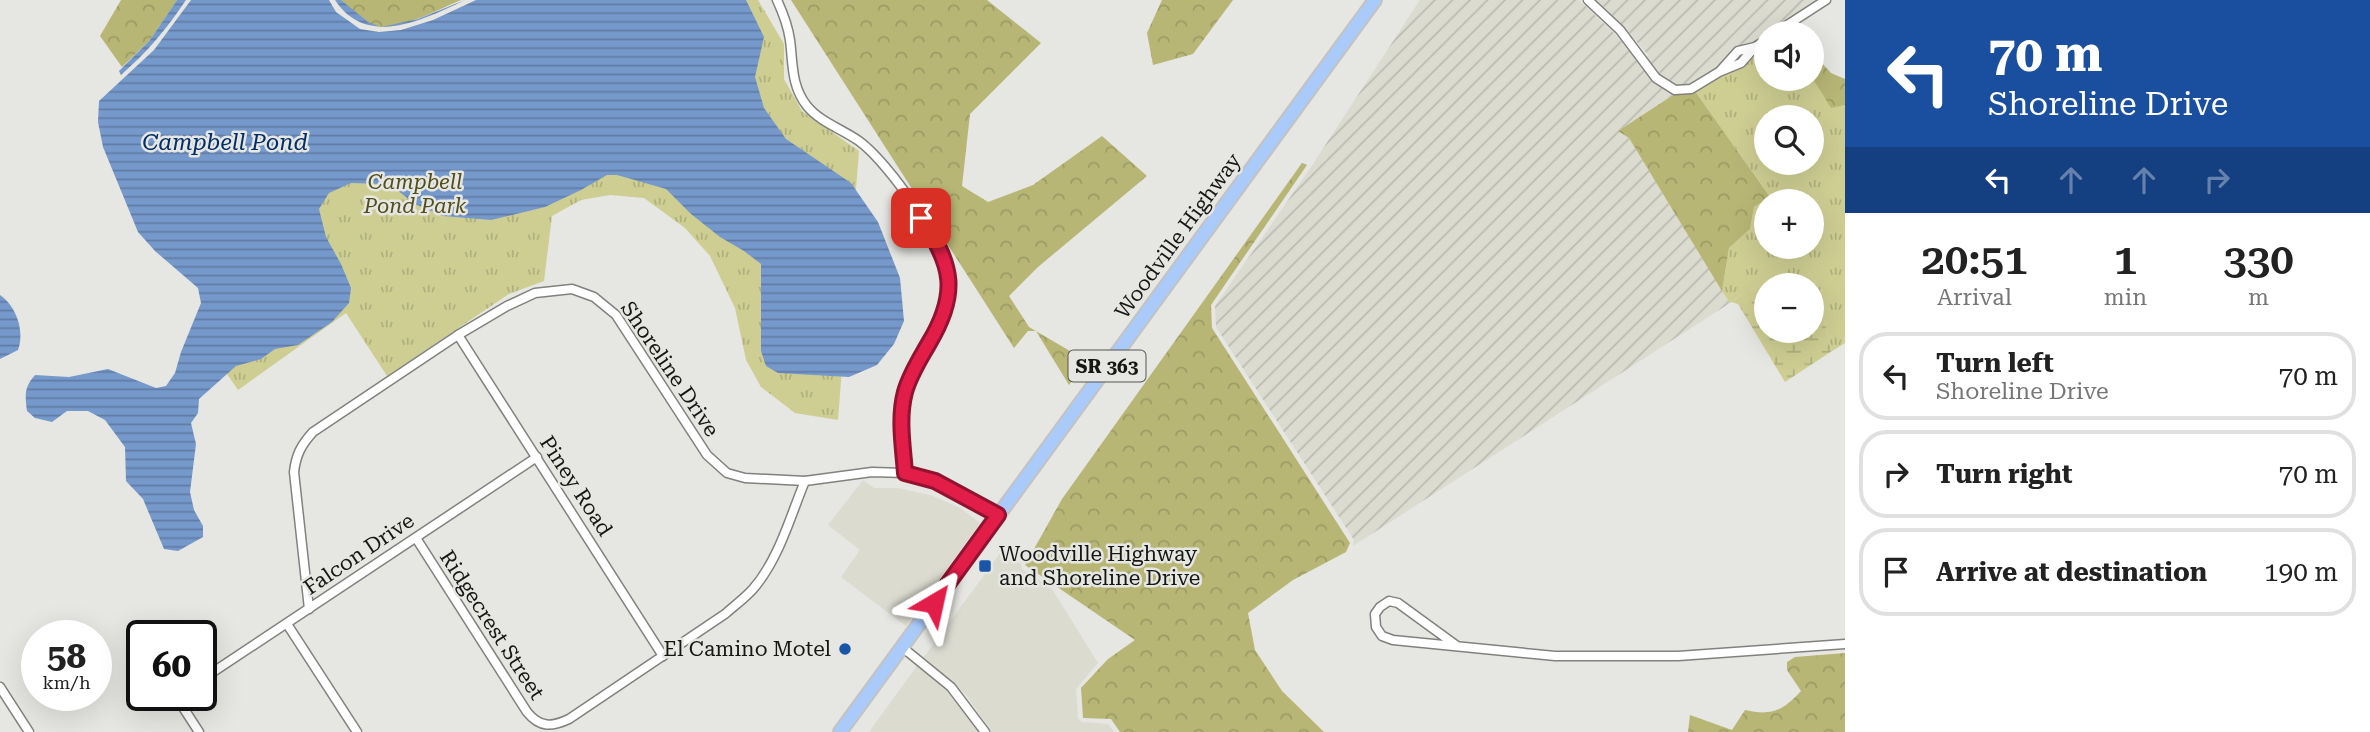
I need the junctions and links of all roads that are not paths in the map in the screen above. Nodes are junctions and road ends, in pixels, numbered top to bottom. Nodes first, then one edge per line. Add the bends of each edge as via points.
1 (777, 0) edge
2 (1375, 0) edge
3 (1588, 0) edge
4 (1826, 0) edge
5 (1794, 21) edge
6 (1754, 48) edge
7 (458, 335) junction
8 (537, 457) junction
9 (905, 473) junction
10 (805, 481) junction
11 (998, 515) junction
12 (416, 538) junction
13 (309, 609) junction
14 (287, 624) junction
15 (1845, 644) edge
16 (1457, 646) junction
17 (902, 647) junction
18 (663, 656) junction
19 (217, 670) edge
20 (0, 687) edge
21 (186, 711) edge
22 (29, 732) edge
23 (199, 732) edge
24 (357, 732) edge
25 (840, 732) edge
26 (985, 732) edge

1 - 9 street via 790,38 800,95 814,113 858,141 888,168 942,254 949,298 943,320 905,393 901,422
2 - 11 main road, Woodville Highway / SR 363
3 - 6 street via 1620,30 1651,72 1675,90 1691,89 1741,63
4 - 5 street
7 - 8 street, Piney Road
7 - 10 street, Shoreline Drive via 534,293 558,289 583,292 617,315 720,469 744,478
7 - 13 street, Shoreline Drive via 303,442 294,472
8 - 12 street, Falcon Drive
8 - 18 street, Piney Road
9 - 10 street, Shoreline Drive via 861,473
9 - 11 street, Shoreline Drive via 935,481
10 - 18 street via 774,556 754,588
11 - 17 main road, Woodville Highway / SR 363
12 - 13 street, Falcon Drive
12 - 18 street, Ridgecrest Street via 527,712 544,725 569,719
13 - 14 street, Falcon Drive
14 - 19 street, Falcon Drive
14 - 24 street
15 - 16 street via 1678,656 1555,656
16 - 16 street via 1392,640 1376,627 1375,614 1390,601 1398,603
17 - 25 main road, Woodville Highway / SR 363
17 - 26 street via 951,687
20 - 22 street
21 - 23 street

